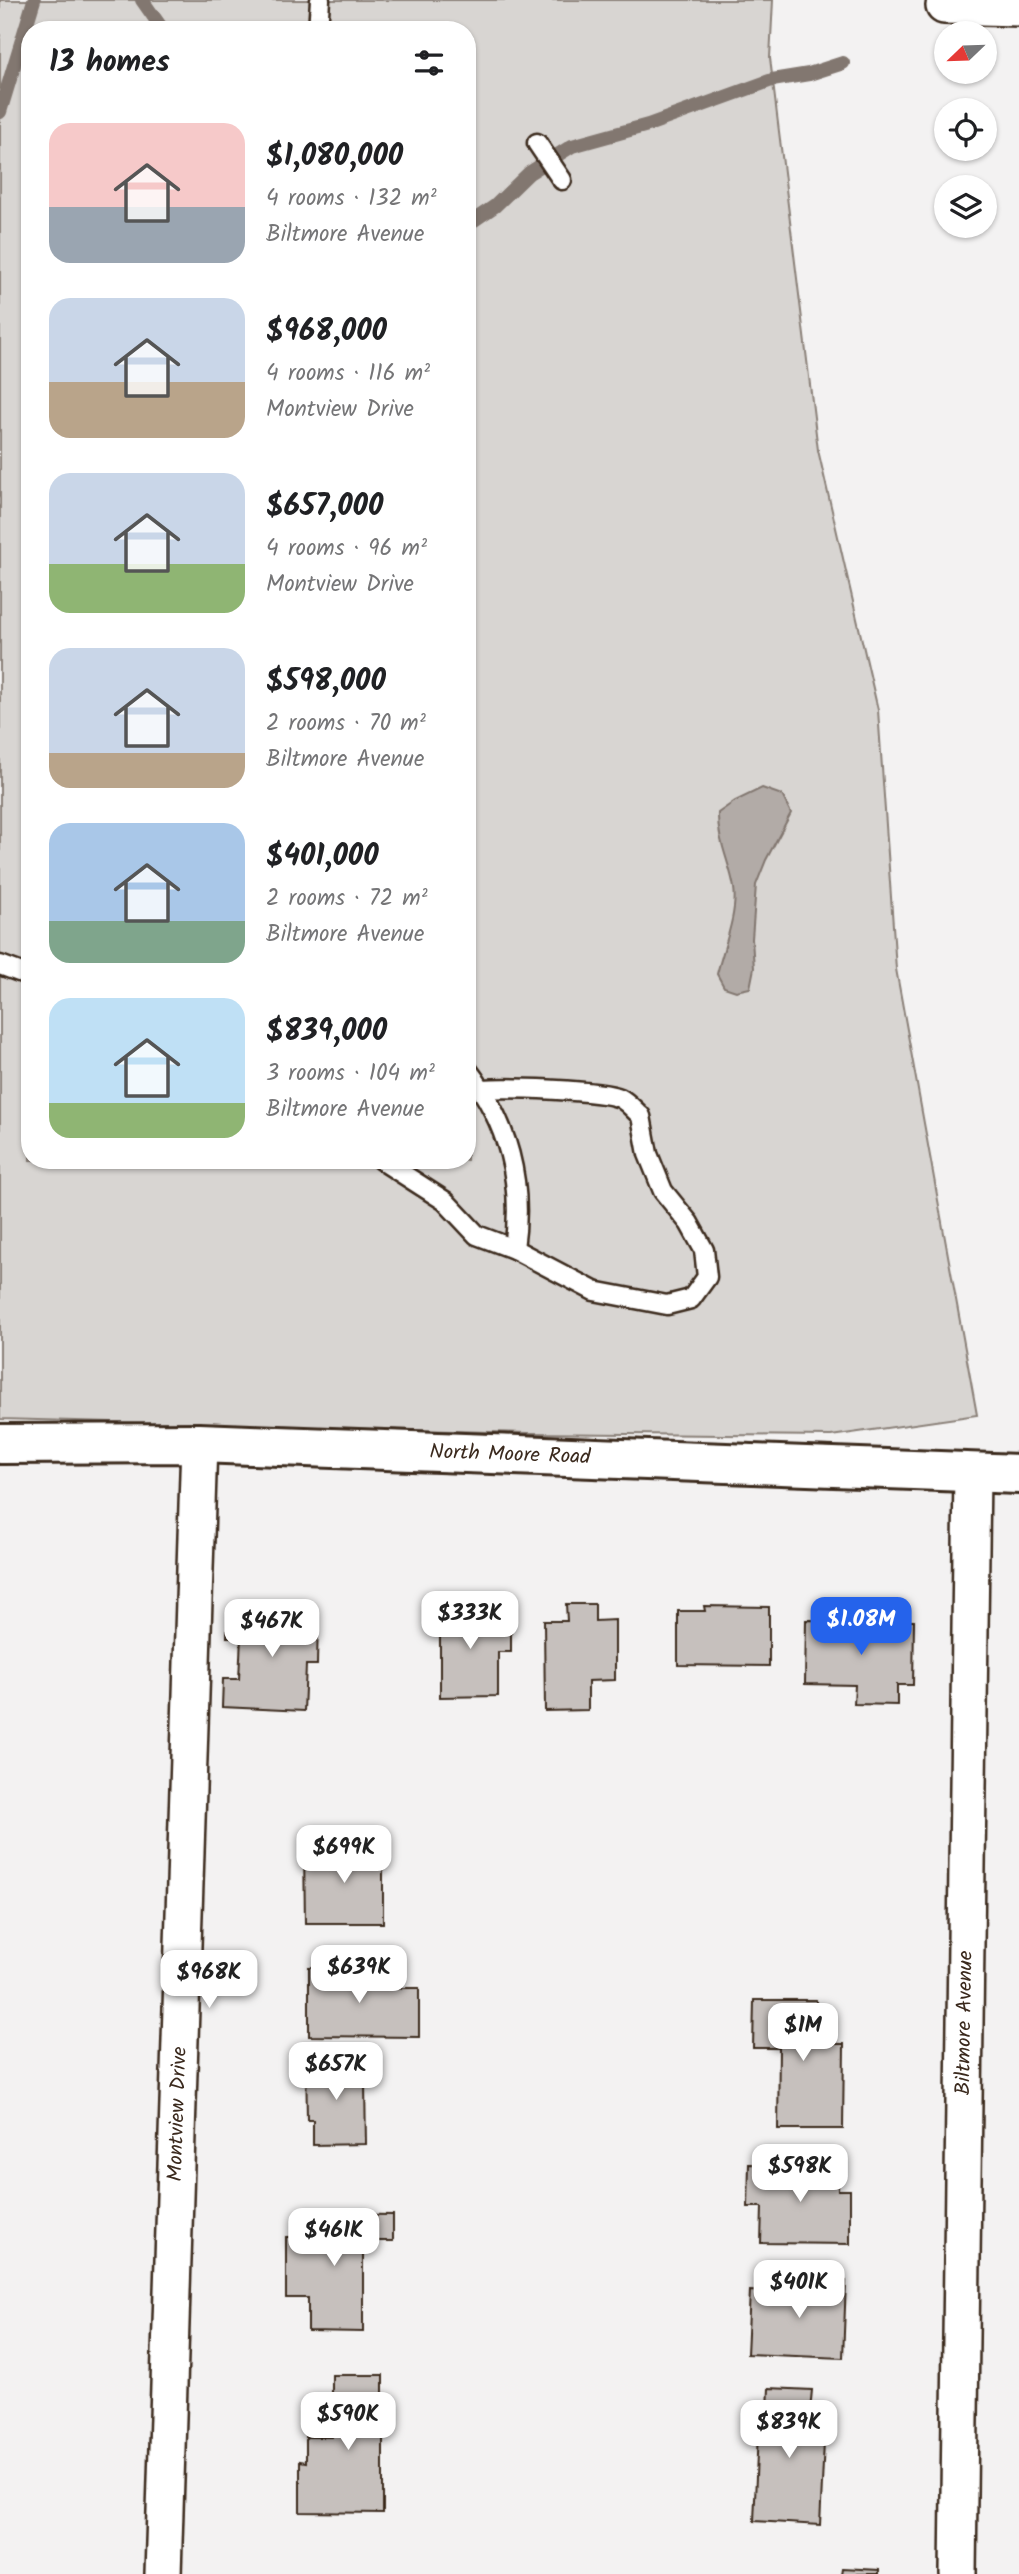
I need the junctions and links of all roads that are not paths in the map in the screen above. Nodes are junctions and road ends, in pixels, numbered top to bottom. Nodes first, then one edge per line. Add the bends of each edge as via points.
1 (320, 0) edge
2 (944, 6) dead end
3 (1019, 8) edge
4 (319, 21) edge
5 (537, 143) dead end
6 (562, 180) dead end
7 (0, 965) edge
8 (21, 973) edge
9 (476, 1081) edge
10 (482, 1089) junction
11 (395, 1169) edge
12 (514, 1249) junction
13 (0, 1444) edge
14 (199, 1444) junction
15 (972, 1472) junction
16 (1019, 1474) edge
17 (163, 2574) edge
18 (958, 2574) edge

1 - 4 lane
2 - 3 street
5 - 6 lane
7 - 8 lane
9 - 10 lane
10 - 12 lane via 503,1129 517,1185 519,1221
10 - 12 lane via 619,1098 641,1116 648,1154 663,1191 704,1250 707,1277 691,1299 667,1305 594,1291
11 - 12 lane via 445,1201 477,1234
13 - 14 main road, North Moore Road
14 - 15 main road, North Moore Road
14 - 17 street, Montview Drive
15 - 16 main road, North Moore Road
15 - 18 street, Biltmore Avenue

